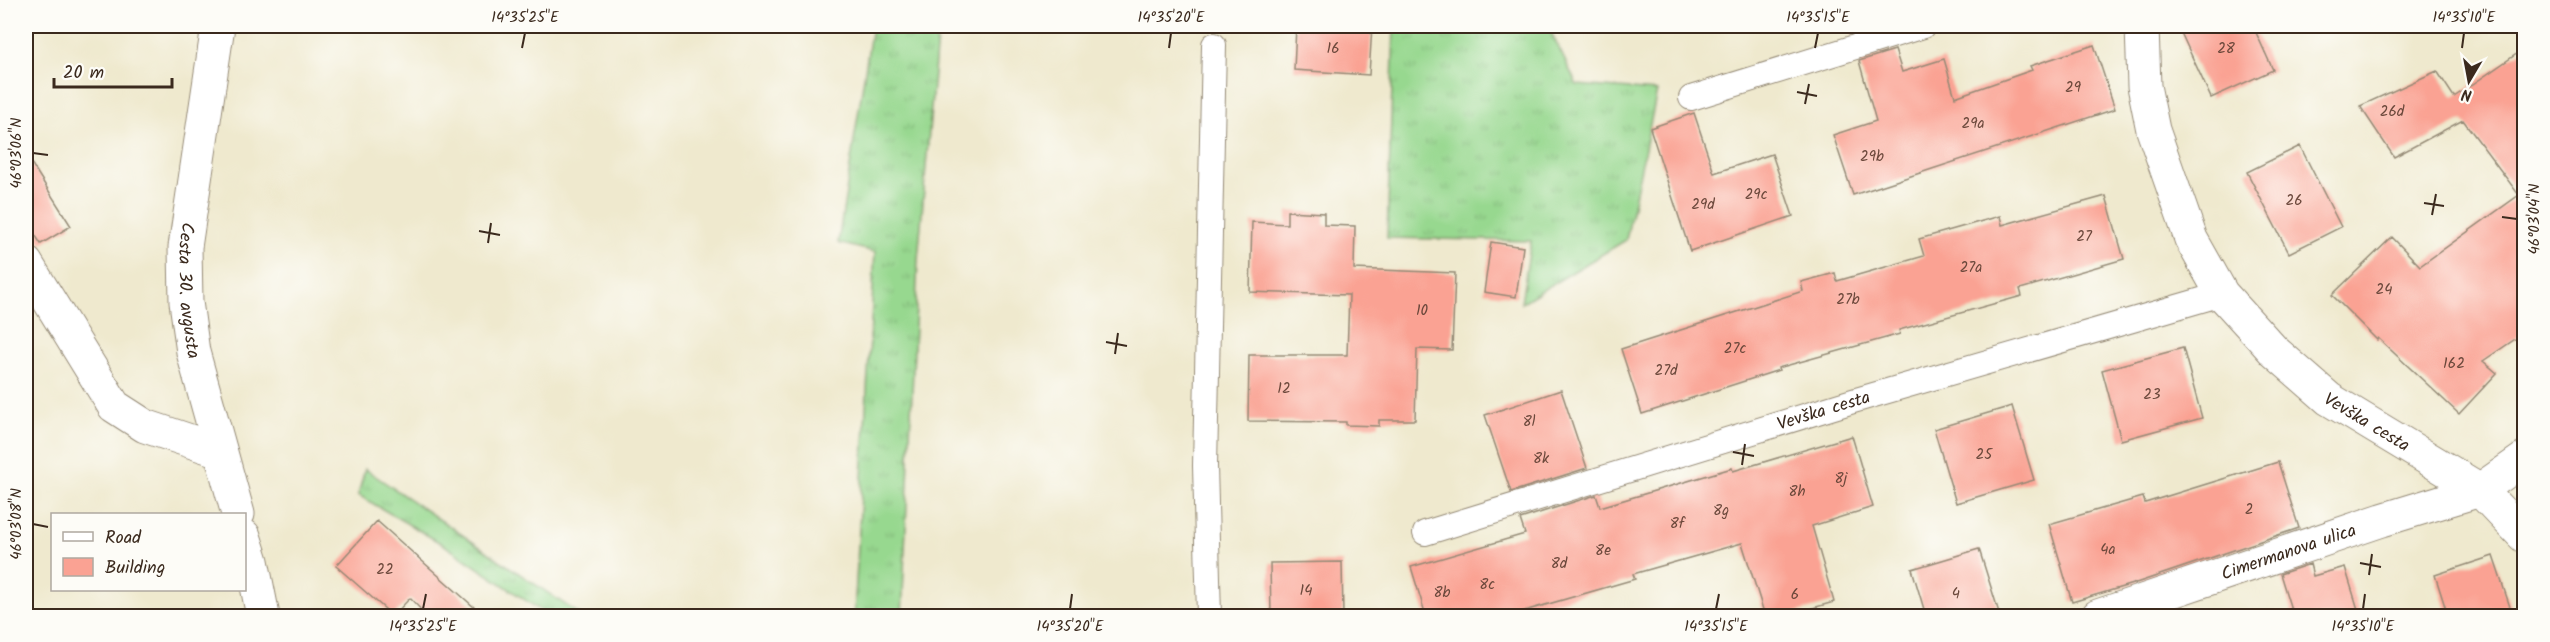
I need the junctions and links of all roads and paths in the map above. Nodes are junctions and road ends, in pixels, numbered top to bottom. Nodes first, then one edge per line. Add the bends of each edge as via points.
1 (1923, 26) edge
2 (2142, 26) edge
3 (212, 27) edge
4 (1214, 45) dead end
5 (1691, 98) dead end
6 (26, 263) edge
7 (2222, 294) junction
8 (220, 451) junction
9 (2524, 459) edge
10 (2480, 490) junction
11 (238, 513) edge
12 (1425, 533) dead end
13 (2524, 536) edge
14 (246, 542) edge
15 (263, 616) edge
16 (1209, 616) edge
17 (2098, 616) edge

1 - 5 lane
2 - 7 street, Vevška cesta via 2144,86 2153,130 2192,239
3 - 8 street, Cesta 30. avgusta via 185,247 186,302 193,352
4 - 16 lane via 1205,466
6 - 8 street via 114,406 145,426
7 - 10 street, Vevška cesta via 2274,351 2329,399
7 - 12 lane, Vevška cesta via 1853,401
8 - 11 street, Cesta 30. avgusta
9 - 10 street, Cimermanova ulica
10 - 13 street, Vevška cesta
10 - 17 street, Cimermanova ulica
14 - 15 street

